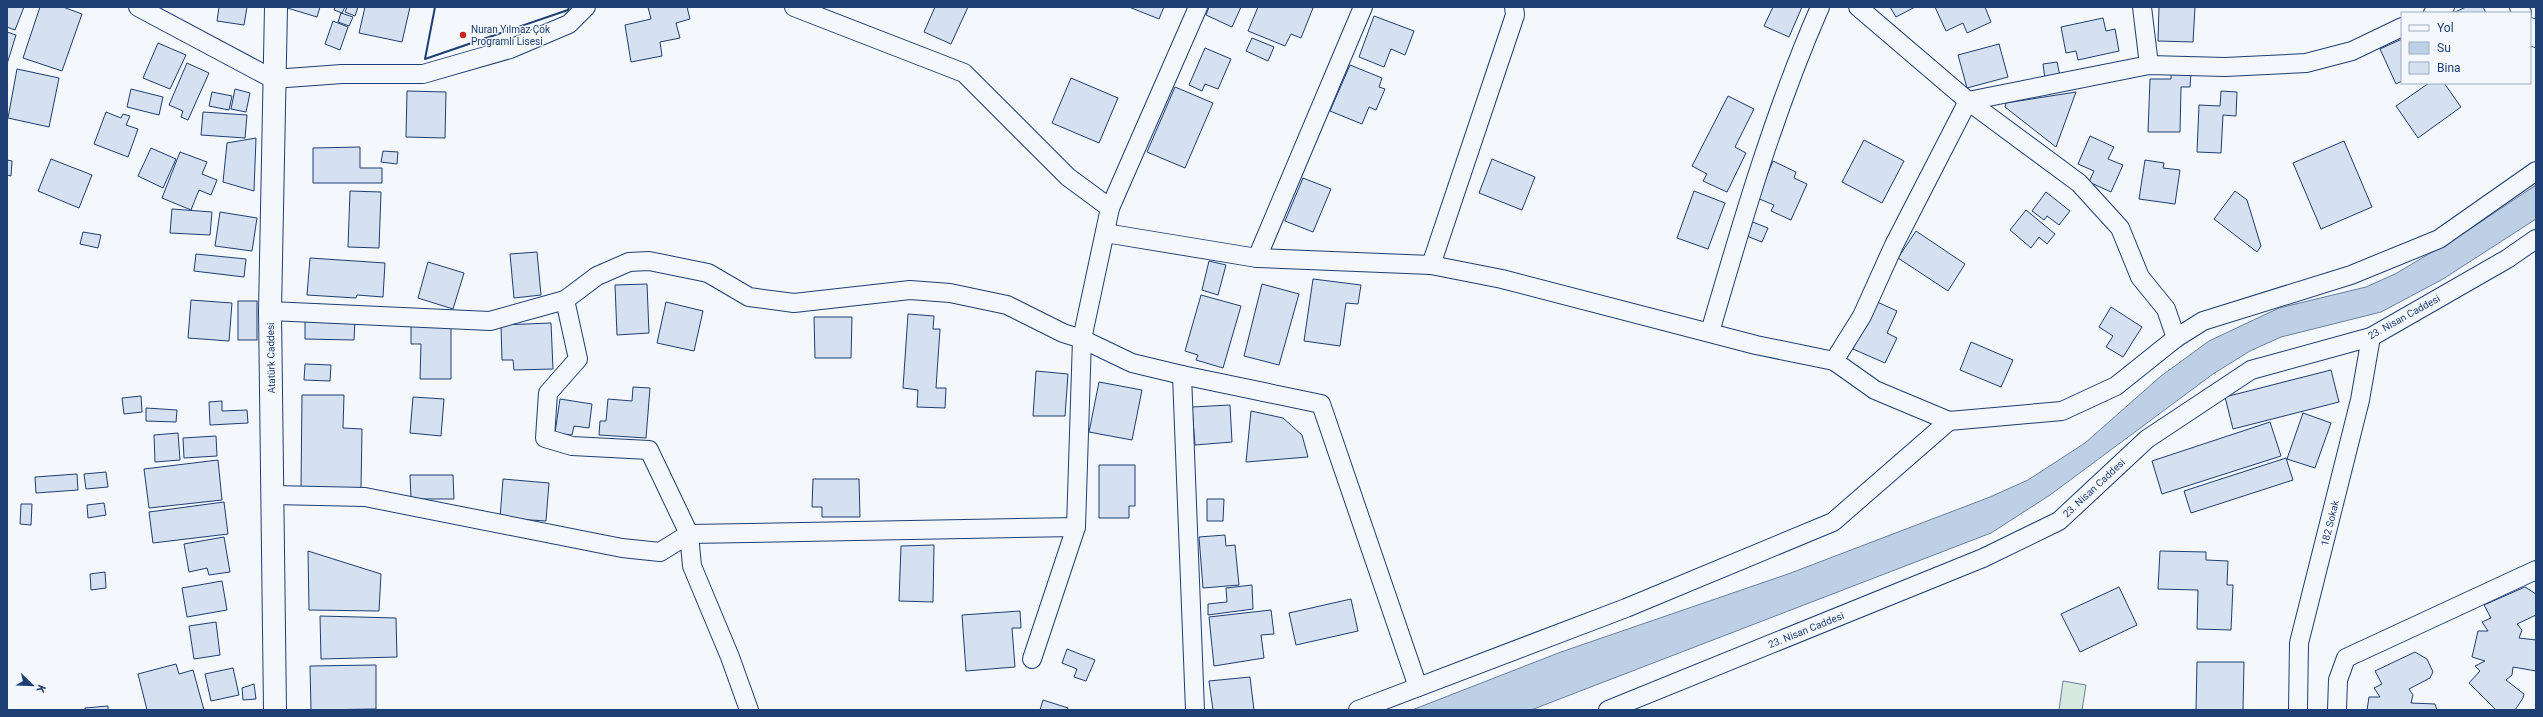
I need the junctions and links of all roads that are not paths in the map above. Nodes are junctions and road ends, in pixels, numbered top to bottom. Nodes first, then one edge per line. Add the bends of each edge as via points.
1 (138, 7) edge
2 (276, 7) edge
3 (586, 7) edge
4 (1198, 7) edge
5 (1363, 7) edge
6 (1514, 7) edge
7 (1820, 7) edge
8 (1858, 7) edge
9 (2142, 7) edge
10 (2446, 7) edge
11 (803, 8) edge
12 (2435, 12) edge
13 (2401, 27) edge
14 (2531, 29) edge
15 (2536, 38) edge
16 (2149, 65) junction
17 (273, 78) junction
18 (1968, 101) junction
19 (2536, 171) edge
20 (1110, 208) junction
21 (1105, 233) junction
22 (2536, 239) edge
23 (1257, 258) junction
24 (1432, 265) junction
25 (564, 300) junction
26 (270, 311) junction
27 (1710, 332) junction
28 (2371, 337) junction
29 (2176, 338) junction
30 (1082, 339) junction
31 (1834, 361) junction
32 (1182, 375) junction
33 (1949, 421) junction
34 (273, 494) junction
35 (1076, 527) junction
36 (689, 534) junction
37 (2536, 570) edge
38 (1032, 659) dead end
39 (1418, 687) junction
40 (275, 710) edge
41 (749, 710) edge
42 (1195, 710) edge
43 (1358, 710) edge
44 (1608, 710) edge
45 (2298, 710) edge
46 (2337, 710) edge

1 - 17 street
2 - 17 main road, Atatürk Caddesi
3 - 17 street via 570,24 510,49 423,74 342,74
4 - 20 street
5 - 23 street
6 - 24 street via 1515,15
7 - 27 street via 1797,60 1769,140 1740,226
8 - 18 street
9 - 16 street
10 - 12 street
11 - 20 street via 964,73 1068,177
13 - 16 street via 2352,51 2306,63 2225,68
14 - 15 street
16 - 18 street
17 - 26 main road, Atatürk Caddesi
18 - 29 street via 2079,183 2120,228 2140,277 2166,309
18 - 31 street via 1894,245 1862,316
19 - 29 street via 2439,239 2351,275 2203,321
20 - 21 street
21 - 23 street
21 - 30 street
22 - 28 street, 23. Nisan Caddesi via 2507,259
23 - 24 street
24 - 27 street via 1502,279
25 - 26 street via 490,321
25 - 30 street via 597,276 629,262 650,261 708,273 749,297 794,303 910,290 950,293 1007,305 1063,333
25 - 36 street via 578,359 548,393 545,438 572,446 649,450
26 - 34 main road, Atatürk Caddesi
27 - 31 street via 1756,345
28 - 44 street, 23. Nisan Caddesi via 2251,370 2147,439 2058,521 1983,558
28 - 45 street, 182 Sokak via 2360,400 2299,643
29 - 33 street via 2116,386 2062,411
30 - 32 street via 1132,363
30 - 35 street
31 - 33 street via 1875,390
32 - 39 street via 1321,404
32 - 42 street
33 - 39 street via 1834,522 1626,608
34 - 36 street via 365,497 653,552 660,552
34 - 40 main road, Atatürk Caddesi
35 - 36 street
35 - 38 street
36 - 41 street via 692,566
37 - 46 street via 2346,658 2338,680
39 - 43 street

